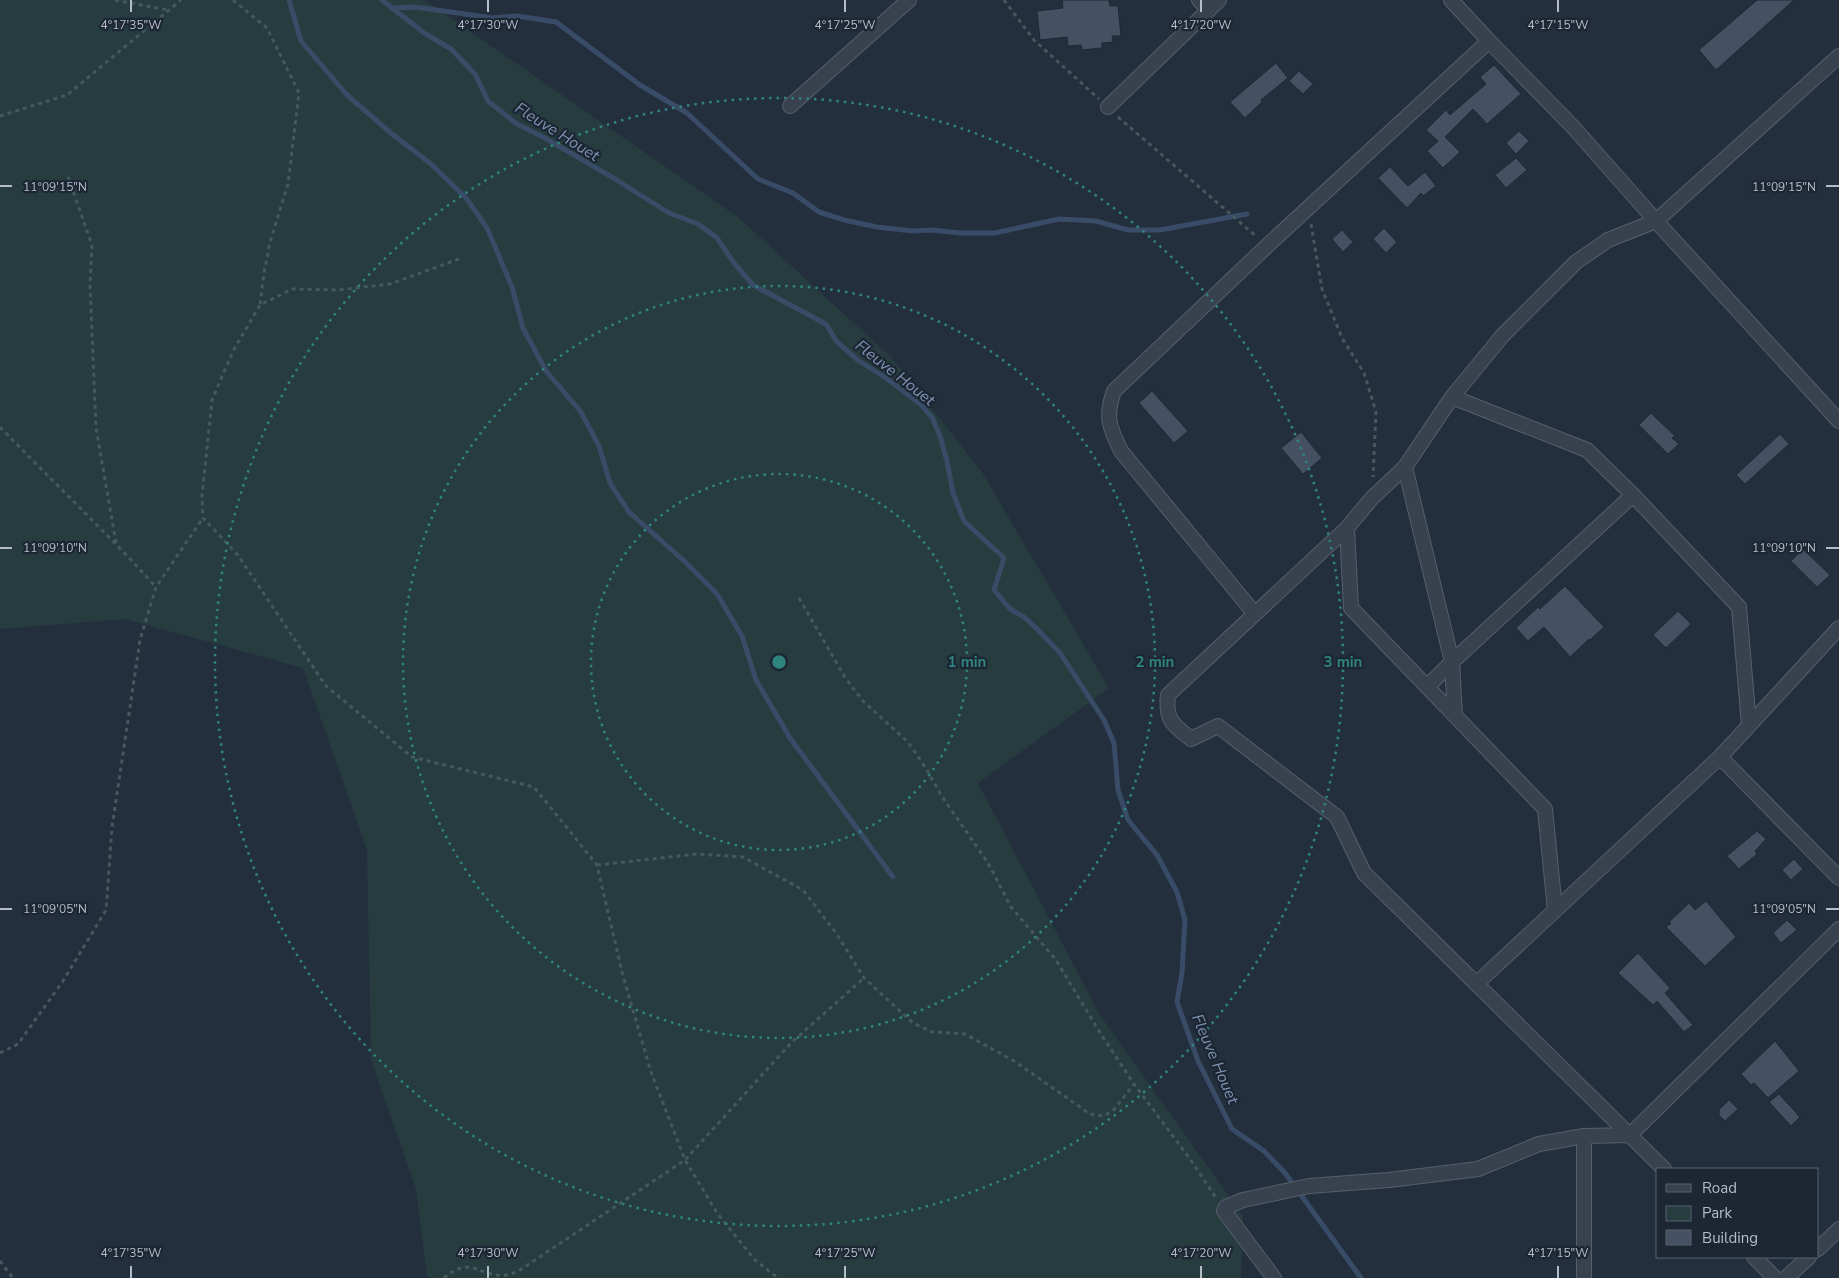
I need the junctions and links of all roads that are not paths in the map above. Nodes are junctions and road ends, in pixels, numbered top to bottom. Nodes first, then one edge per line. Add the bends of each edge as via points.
1 (909, 0) edge
2 (1451, 0) edge
3 (1209, 3) edge
4 (1489, 41) junction
5 (1839, 56) edge
6 (790, 106) dead end
7 (1108, 108) road end
8 (1656, 221) junction
9 (1452, 397) junction
10 (1839, 421) edge
11 (1405, 467) junction
12 (1633, 495) junction
13 (1346, 528) junction
14 (1255, 614) junction
15 (1839, 628) edge
16 (1452, 662) junction
17 (1428, 687) junction
18 (1455, 715) junction
19 (1749, 725) junction
20 (1720, 757) junction
21 (1839, 878) edge
22 (1555, 910) junction
23 (1839, 929) edge
24 (1476, 984) junction
25 (1630, 1135) junction
26 (1584, 1136) junction
27 (1663, 1168) edge
28 (1839, 1229) edge
29 (1819, 1248) edge
30 (1755, 1258) edge
31 (1808, 1258) edge
32 (1274, 1278) edge
33 (1584, 1278) edge
34 (1775, 1278) edge
35 (1786, 1278) edge

1 - 6 street
2 - 4 street
3 - 7 street
4 - 8 street via 1574,128
4 - 14 street via 1114,391 1109,406 1110,429 1121,451
5 - 8 street
8 - 9 street via 1608,240 1576,262 1503,335
8 - 10 street
9 - 11 street
9 - 12 street via 1587,450
11 - 13 street
11 - 16 street
12 - 16 street
12 - 19 street via 1739,607
13 - 14 street
13 - 17 street via 1351,608
14 - 24 street via 1168,695 1172,724 1191,739 1218,726 1337,817 1364,873
15 - 19 street
16 - 17 street
16 - 18 street
17 - 18 street
18 - 22 street via 1544,809
19 - 20 street
20 - 21 street
20 - 22 street
22 - 24 street
23 - 25 street
24 - 25 street
25 - 26 street
25 - 27 street
26 - 32 street via 1539,1144 1478,1169 1309,1186 1243,1200 1226,1207 1224,1211
26 - 33 street
28 - 29 street
30 - 34 street
31 - 35 street

